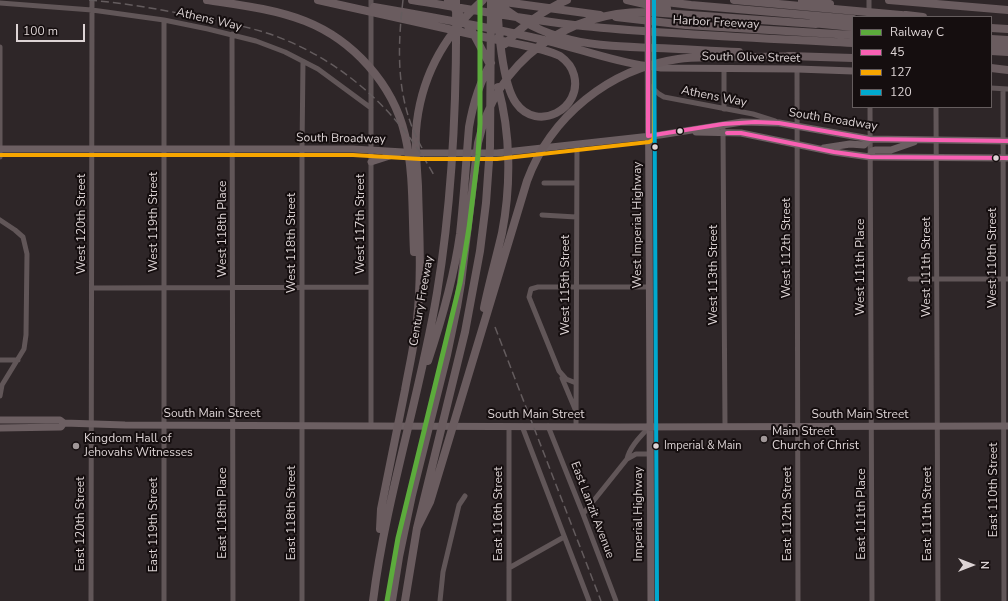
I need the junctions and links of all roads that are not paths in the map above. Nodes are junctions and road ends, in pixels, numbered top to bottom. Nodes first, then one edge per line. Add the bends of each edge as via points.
1 (92, 0) edge
2 (207, 0) edge
3 (318, 0) edge
4 (331, 0) edge
5 (370, 0) edge
6 (412, 0) edge
7 (448, 0) edge
8 (456, 0) edge
9 (462, 0) edge
10 (483, 0) edge
11 (490, 0) edge
12 (496, 0) edge
13 (567, 0) edge
14 (626, 0) edge
15 (649, 0) edge
16 (734, 0) edge
17 (802, 0) edge
18 (868, 0) edge
19 (889, 0) edge
20 (935, 2) edge
21 (0, 3) edge
22 (92, 10) junction
23 (1008, 10) edge
24 (869, 16) edge
25 (912, 16) joint
26 (852, 19) edge
27 (164, 20) junction
28 (992, 23) edge
29 (816, 24) junction
30 (1008, 24) edge
31 (852, 27) edge
32 (992, 28) edge
33 (1008, 29) edge
34 (232, 34) junction
35 (852, 36) edge
36 (992, 39) edge
37 (1008, 40) edge
38 (852, 43) edge
39 (992, 44) edge
40 (1008, 46) edge
41 (0, 47) edge
42 (992, 51) edge
43 (1008, 52) edge
44 (794, 56) junction
45 (852, 58) edge
46 (303, 61) junction
47 (459, 62) junction
48 (1008, 65) edge
49 (649, 66) junction
50 (992, 67) edge
51 (992, 67) edge
52 (724, 68) junction
53 (797, 69) junction
54 (1008, 70) edge
55 (852, 71) edge
56 (649, 85) junction
57 (992, 88) edge
58 (1005, 89) edge
59 (371, 108) junction
60 (724, 108) junction
61 (870, 108) edge
62 (936, 108) edge
63 (779, 123) junction
64 (723, 124) junction
65 (798, 127) junction
66 (679, 132) junction
67 (723, 133) junction
68 (648, 136) junction
69 (870, 139) junction
70 (924, 140) junction
71 (936, 140) junction
72 (1005, 141) edge
73 (577, 144) junction
74 (796, 145) junction
75 (0, 148) edge
76 (164, 148) junction
77 (232, 148) junction
78 (813, 148) junction
79 (92, 149) junction
80 (302, 149) junction
81 (371, 149) junction
82 (403, 151) junction
83 (0, 157) edge
84 (870, 157) junction
85 (1005, 158) edge
86 (936, 159) junction
87 (371, 162) junction
88 (414, 180) junction
89 (544, 183) dead end
90 (576, 183) junction
91 (542, 215) dead end
92 (576, 217) junction
93 (0, 220) edge
94 (910, 279) dead end
95 (937, 279) junction
96 (1006, 279) edge
97 (302, 286) junction
98 (649, 286) junction
99 (370, 287) junction
100 (576, 287) junction
101 (92, 288) junction
102 (164, 288) junction
103 (233, 288) junction
104 (480, 337) junction
105 (0, 360) edge
106 (18, 360) junction
107 (559, 371) junction
108 (576, 383) junction
109 (0, 396) edge
110 (415, 402) junction
111 (576, 411) junction
112 (0, 420) edge
113 (64, 422) junction
114 (92, 423) junction
115 (302, 424) junction
116 (163, 425) junction
117 (233, 425) junction
118 (371, 425) junction
119 (509, 426) junction
120 (522, 426) junction
121 (548, 426) junction
122 (650, 426) junction
123 (725, 426) junction
124 (798, 426) junction
125 (872, 426) junction
126 (938, 426) junction
127 (1006, 426) edge
128 (576, 427) junction
129 (0, 428) edge
130 (650, 454) junction
131 (627, 459) junction
132 (465, 496) dead end
133 (583, 514) junction
134 (417, 528) junction
135 (564, 537) junction
136 (380, 550) junction
137 (510, 568) junction
138 (91, 601) edge
139 (164, 601) edge
140 (233, 601) edge
141 (302, 601) edge
142 (373, 601) edge
143 (392, 601) edge
144 (405, 601) edge
145 (440, 601) edge
146 (509, 601) edge
147 (589, 601) edge
148 (616, 601) edge
149 (651, 601) edge
150 (798, 601) edge
151 (872, 601) edge
152 (938, 601) edge
153 (1004, 601) edge

1 - 22 street, West 120th Street
2 - 88 highway via 293,17 325,30 348,46 377,76 394,104 406,138
3 - 12 highway via 534,48 557,55 568,64 573,73 575,86 572,99 563,110 540,117 527,113 511,95 509,86 500,39
4 - 49 highway via 475,25
5 - 59 street, West 117th Street
6 - 38 highway, Harbor Freeway via 594,27
7 - 104 highway via 481,47 494,75 506,133 506,204
8 - 47 highway, Century Freeway
9 - 47 highway
10 - 88 highway via 452,32 437,56 424,89 417,120
11 - 35 highway via 686,25
11 - 134 highway via 491,118 488,180 480,244 471,303
12 - 44 highway via 514,15 536,27 589,44
13 - 110 highway via 544,11 523,26 504,45 487,70 477,94 469,133 460,234 453,274 443,317
14 - 29 highway via 672,10
15 - 26 highway
15 - 49 main road, West Imperial Highway
16 - 25 highway
17 - 25 highway
18 - 24 street
19 - 20 highway
20 - 23 highway
21 - 22 street, Athens Way
22 - 27 street, Athens Way
22 - 79 street, West 120th Street
27 - 34 street, Athens Way
27 - 76 street, West 119th Street
28 - 30 highway
29 - 31 highway
29 - 143 highway via 649,12 608,15 574,26 550,39 525,58 506,80 490,105 478,143 457,307 412,495
32 - 33 highway
34 - 46 street, Athens Way
34 - 77 street, West 118th Place
36 - 37 highway
39 - 40 highway
41 - 75 street
42 - 43 highway
44 - 45 highway
44 - 104 highway via 699,57 658,62 620,76 586,98 570,112 542,149 527,181
46 - 59 street, Athens Way
46 - 80 street, West 118th Street
47 - 110 highway, Century Freeway via 451,177 437,293
48 - 50 highway
49 - 52 main road, South Olive Street
49 - 56 main road, West Imperial Highway
51 - 54 highway
52 - 53 main road, South Olive Street
52 - 60 street
53 - 55 main road, South Olive Street
53 - 65 street, West 112th Street
56 - 60 street, Athens Way via 664,97
56 - 68 main road, West Imperial Highway
57 - 58 street
58 - 72 street, West 110th Street
59 - 81 street, West 117th Street
60 - 63 street, Athens Way
61 - 69 street, West 111th Place
62 - 71 street, West 111th Street
63 - 64 main road, South Broadway
63 - 65 main road, South Broadway
64 - 66 main road, South Broadway
64 - 67 street, West 113th Street
65 - 69 main road, South Broadway
65 - 74 street, West 112th Street
66 - 67 main road, South Broadway
66 - 68 main road, South Broadway
67 - 74 main road, South Broadway via 747,134
67 - 123 street, West 113th Street
68 - 73 main road, South Broadway
68 - 98 main road, West Imperial Highway
69 - 70 main road, South Broadway
69 - 78 main road via 864,145
69 - 84 street, West 111th Place
70 - 71 main road, South Broadway
70 - 84 main road via 891,150 875,150
71 - 72 main road, South Broadway
71 - 86 street, West 111th Street
72 - 85 street, West 110th Street
73 - 82 main road, South Broadway via 497,153
73 - 90 street, West 115th Street
74 - 78 main road, South Broadway
74 - 124 street, West 112th Street
75 - 79 main road, South Broadway
75 - 83 street
76 - 77 main road, South Broadway
76 - 79 main road, South Broadway
76 - 102 street, West 119th Street
77 - 80 main road, South Broadway
77 - 103 street, West 118th Place
78 - 84 main road, South Broadway
79 - 101 street, West 120th Street
80 - 81 main road, South Broadway
80 - 97 street, West 118th Street
81 - 82 main road, South Broadway
81 - 87 street, West 117th Street
82 - 87 main road
84 - 86 main road, South Broadway
84 - 125 street, West 111th Place
85 - 86 main road, South Broadway
85 - 96 street, West 110th Street
86 - 95 street, West 111th Street
87 - 99 street, West 117th Street
88 - 136 highway via 415,276 410,365 381,509
89 - 90 street
90 - 92 street, West 115th Street
91 - 92 street
92 - 100 street, West 115th Street
93 - 106 street via 23,238 27,254 26,335 24,349
94 - 95 street
95 - 96 street
95 - 126 street, West 111th Street
96 - 127 street, West 110th Street
97 - 99 street
97 - 103 street
97 - 115 street, West 118th Street
98 - 100 street
98 - 122 main road, West Imperial Highway
99 - 118 street, West 117th Street
100 - 107 street via 538,287 531,289 529,297
100 - 108 street, West 115th Street
101 - 102 street
101 - 114 street, West 120th Street
102 - 103 street
102 - 116 street, West 119th Street
103 - 117 street, West 118th Place
104 - 134 highway via 430,502
105 - 106 street
106 - 109 street via 2,385
107 - 108 street via 566,379
107 - 111 street
108 - 111 street, West 115th Street
110 - 136 highway, Century Freeway
111 - 128 street, West 115th Street
112 - 113 main road, South Main Street
113 - 114 main road, South Main Street
113 - 129 main road, South Main Street via 61,427
114 - 116 main road, South Main Street
114 - 138 street, East 120th Street
115 - 117 main road, South Main Street
115 - 118 main road, South Main Street
115 - 141 street, East 118th Street
116 - 117 main road, South Main Street
116 - 139 street, East 119th Street
117 - 140 street, East 118th Place
118 - 119 main road, South Main Street
119 - 120 main road, South Main Street
119 - 137 street, East 116th Street
120 - 121 main road, South Main Street
120 - 135 street
121 - 128 main road, South Main Street
121 - 133 street, East Lanzit Avenue
122 - 123 main road, South Main Street
122 - 128 main road, South Main Street
122 - 130 main road, Imperial Highway
122 - 131 street via 628,452
123 - 124 main road, South Main Street
124 - 125 main road, South Main Street
124 - 150 street, East 112th Street
125 - 126 main road, South Main Street
125 - 151 street, East 111th Place
126 - 127 main road, South Main Street
126 - 152 street, East 111th Street
127 - 153 street, East 110th Street
130 - 131 street via 636,454
130 - 149 main road, Imperial Highway
131 - 133 street
132 - 145 street via 459,505 442,572
133 - 148 street, East Lanzit Avenue
134 - 144 highway
135 - 137 street
135 - 147 street
136 - 142 highway, Century Freeway
137 - 146 street, East 116th Street

